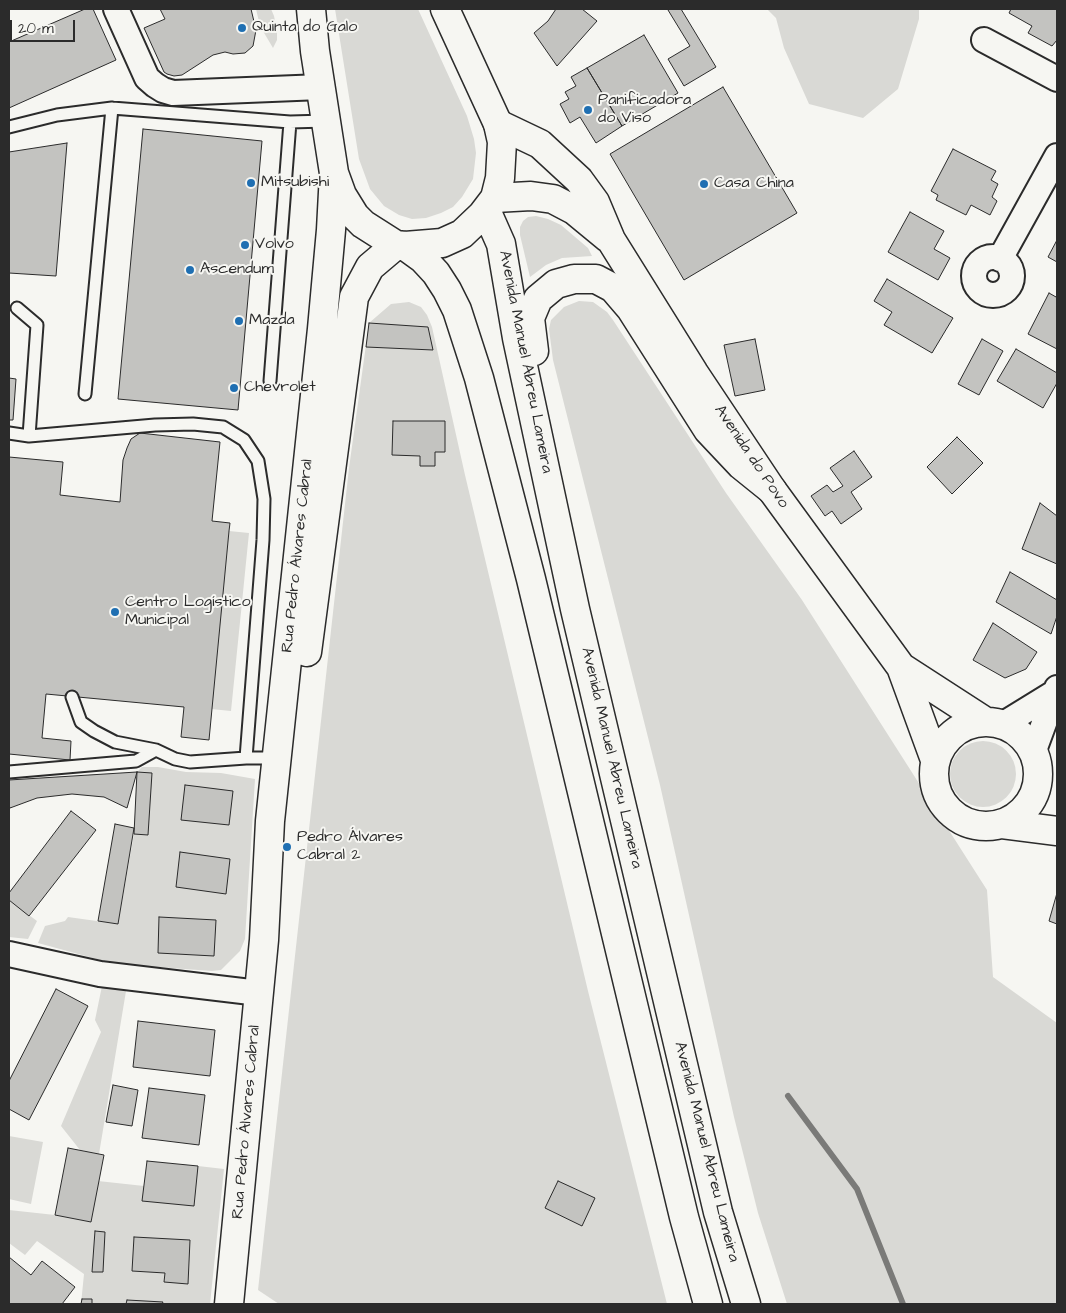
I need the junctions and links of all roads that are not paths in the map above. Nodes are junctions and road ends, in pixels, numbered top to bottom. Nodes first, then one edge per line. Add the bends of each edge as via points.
1 (116, 9) edge
2 (311, 9) edge
3 (452, 15) edge
4 (984, 40) dead end
5 (1057, 79) edge
6 (321, 87) junction
7 (112, 108) junction
8 (326, 121) junction
9 (290, 122) junction
10 (498, 124) junction
11 (9, 128) edge
12 (1057, 156) edge
13 (334, 173) junction
14 (490, 204) junction
15 (611, 240) junction
16 (401, 245) junction
17 (1000, 259) dead end
18 (17, 308) dead end
19 (270, 381) dead end
20 (85, 394) dead end
21 (9, 433) edge
22 (29, 436) junction
23 (772, 490) junction
24 (564, 554) junction
25 (901, 667) junction
26 (1056, 691) edge
27 (72, 696) dead end
28 (994, 723) junction
29 (156, 750) junction
30 (246, 758) junction
31 (277, 758) junction
32 (935, 760) junction
33 (1043, 769) edge
34 (9, 772) edge
35 (1002, 824) junction
36 (1057, 831) edge
37 (264, 940) junction
38 (9, 954) edge
39 (258, 993) junction
40 (229, 1304) edge
41 (708, 1304) edge
42 (746, 1304) edge

1 - 6 street via 147,78 162,90 173,93
2 - 6 main road
3 - 10 main road
4 - 5 street
6 - 8 main road
7 - 9 lane
7 - 11 lane via 57,115
7 - 20 lane
8 - 9 lane
8 - 13 main road
9 - 19 lane
10 - 14 main road via 502,160 500,178
10 - 15 main road, Avenida do Povo via 540,144 579,180 595,202
12 - 17 street
13 - 16 main road via 355,216 376,234
13 - 31 main road, Rua Pedro Álvares Cabral via 322,330
14 - 15 main road, Avenida do Povo via 531,196 553,198 574,210
14 - 16 main road via 470,228 452,240 430,245
14 - 24 main road, Avenida Manuel Abreu Lameira via 502,244 517,338
15 - 23 main road, Avenida do Povo
16 - 37 main road, Rua Pedro Álvares Cabral via 370,267 354,296 285,821
16 - 41 main road via 423,259 447,290 457,310 479,378 534,589 684,1217
18 - 22 lane via 37,326
21 - 22 lane
22 - 30 lane via 193,424 223,427 244,440 258,461 264,500
23 - 24 main road via 741,465 708,430 631,309 613,288 596,279 574,279 556,284 538,299 530,318 558,466
23 - 25 main road, Avenida do Povo
24 - 42 main road, Avenida Manuel Abreu Lameira via 718,1212
25 - 28 main road, Avenida do Povo
25 - 32 main road, Avenida do Povo
26 - 28 street
26 - 33 street
27 - 29 lane via 82,722 94,731 115,742
28 - 32 main road via 973,724 960,729 949,737
28 - 33 main road, Avenida do Povo via 1021,736
29 - 30 lane via 190,762
29 - 34 lane via 136,761
30 - 31 lane
31 - 37 main road, Rua Pedro Álvares Cabral
32 - 35 main road, Avenida do Povo via 936,792 956,818 970,825
33 - 35 main road, Avenida do Povo via 1025,809
35 - 36 main road, Avenida do Povo
37 - 39 main road, Rua Pedro Álvares Cabral
38 - 39 street via 100,974
39 - 40 main road, Rua Pedro Álvares Cabral

